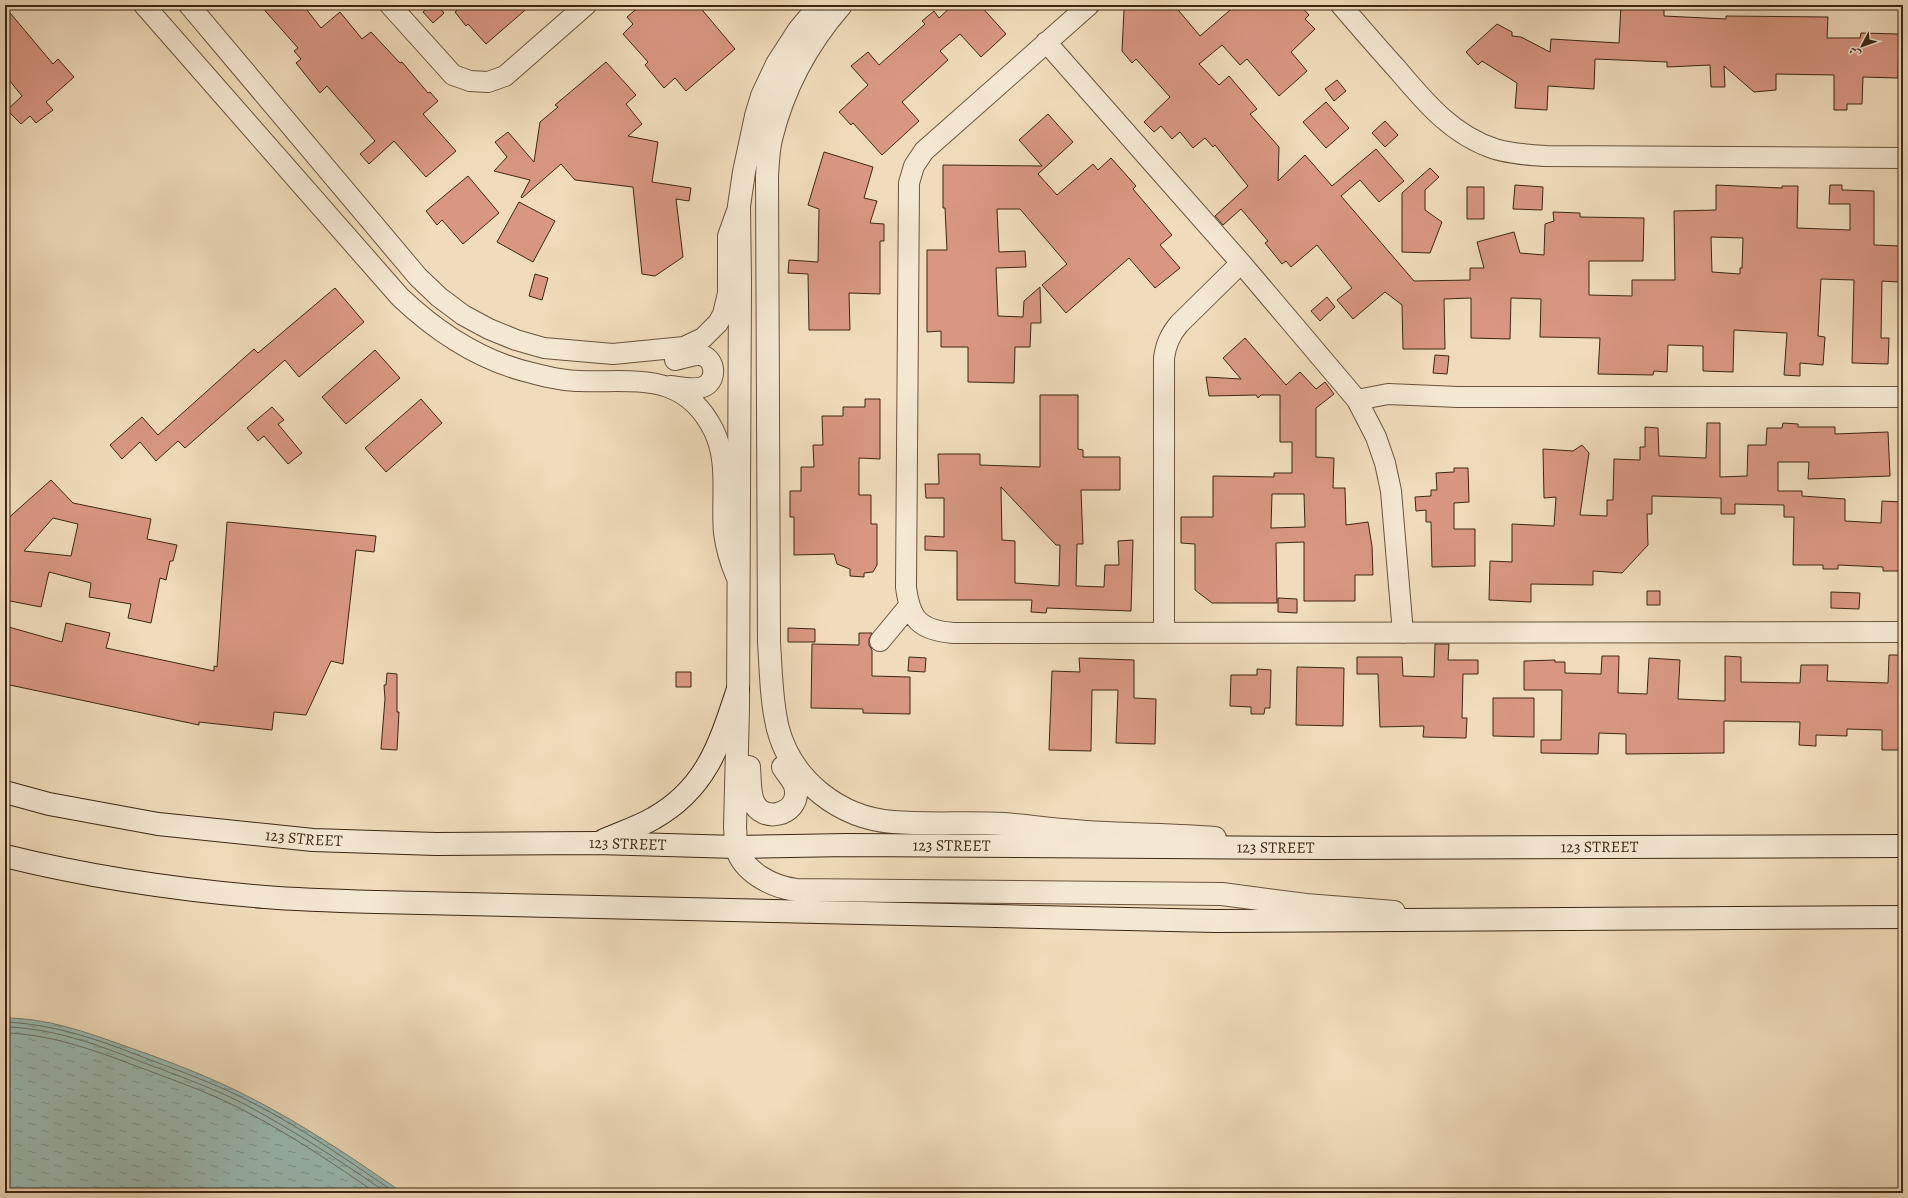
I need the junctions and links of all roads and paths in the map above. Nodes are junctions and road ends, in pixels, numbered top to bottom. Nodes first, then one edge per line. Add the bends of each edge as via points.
1 (144, 5) edge
2 (189, 5) edge
3 (390, 5) edge
4 (586, 5) edge
5 (820, 5) edge
6 (841, 5) edge
7 (1089, 5) edge
8 (1341, 5) edge
9 (1046, 42) junction
10 (1903, 158) edge
11 (739, 206) junction
12 (1242, 263) junction
13 (612, 354) junction
14 (666, 386) junction
15 (1903, 397) edge
16 (1361, 408) junction
17 (738, 581) junction
18 (908, 606) junction
19 (1903, 632) edge
20 (1164, 633) junction
21 (1403, 633) junction
22 (880, 641) dead end
23 (769, 642) junction
24 (738, 699) junction
25 (5, 792) edge
26 (597, 843) junction
27 (1903, 846) edge
28 (736, 847) junction
29 (1274, 847) junction
30 (5, 856) edge
31 (1903, 917) edge
32 (1432, 920) junction

1 - 14 street via 400,297 420,317 443,334 485,357 531,373 579,381 642,380
2 - 13 street via 404,261 439,297 482,326 516,340 544,348
3 - 4 street via 453,74 470,81 488,82 505,76
5 - 11 main road via 799,30 777,64 762,96 744,172
6 - 23 main road via 818,34 798,66 771,140 767,176
7 - 9 street
8 - 10 street via 1429,106 1448,124 1495,149 1520,155 1546,156
9 - 12 street
9 - 18 street via 924,151 914,166 909,183 906,587
11 - 13 street via 728,236 727,304 718,323 703,338 684,347
11 - 17 main road
12 - 16 street
12 - 20 street via 1179,324 1166,345
13 - 14 street via 666,361 698,355 712,363 712,379 705,386
14 - 17 street via 686,397 698,408 709,421 719,443 723,468 726,546
15 - 16 street via 1388,394
16 - 21 street via 1376,436 1386,463 1391,491
17 - 24 main road
18 - 20 street via 918,621 934,631
18 - 22 street
19 - 21 street
20 - 21 street
23 - 24 main road via 765,668 765,713 774,749 796,791 793,804 783,813 763,812 753,802 746,736
23 - 29 main road via 772,699 779,730 791,760 810,785 834,804 863,817 892,822 1004,824 1105,833 1194,836
24 - 26 main road via 713,757 694,784 654,818
24 - 28 main road
25 - 26 main road, 123 STREET via 49,804 158,824 313,840 436,844
26 - 28 main road, 123 STREET
27 - 29 main road, 123 STREET
28 - 29 main road, 123 STREET
28 - 32 main road via 748,866 760,877 774,885 796,890 1222,894 1392,911
30 - 32 main road via 45,866 155,885 282,898 1215,921
31 - 32 main road

